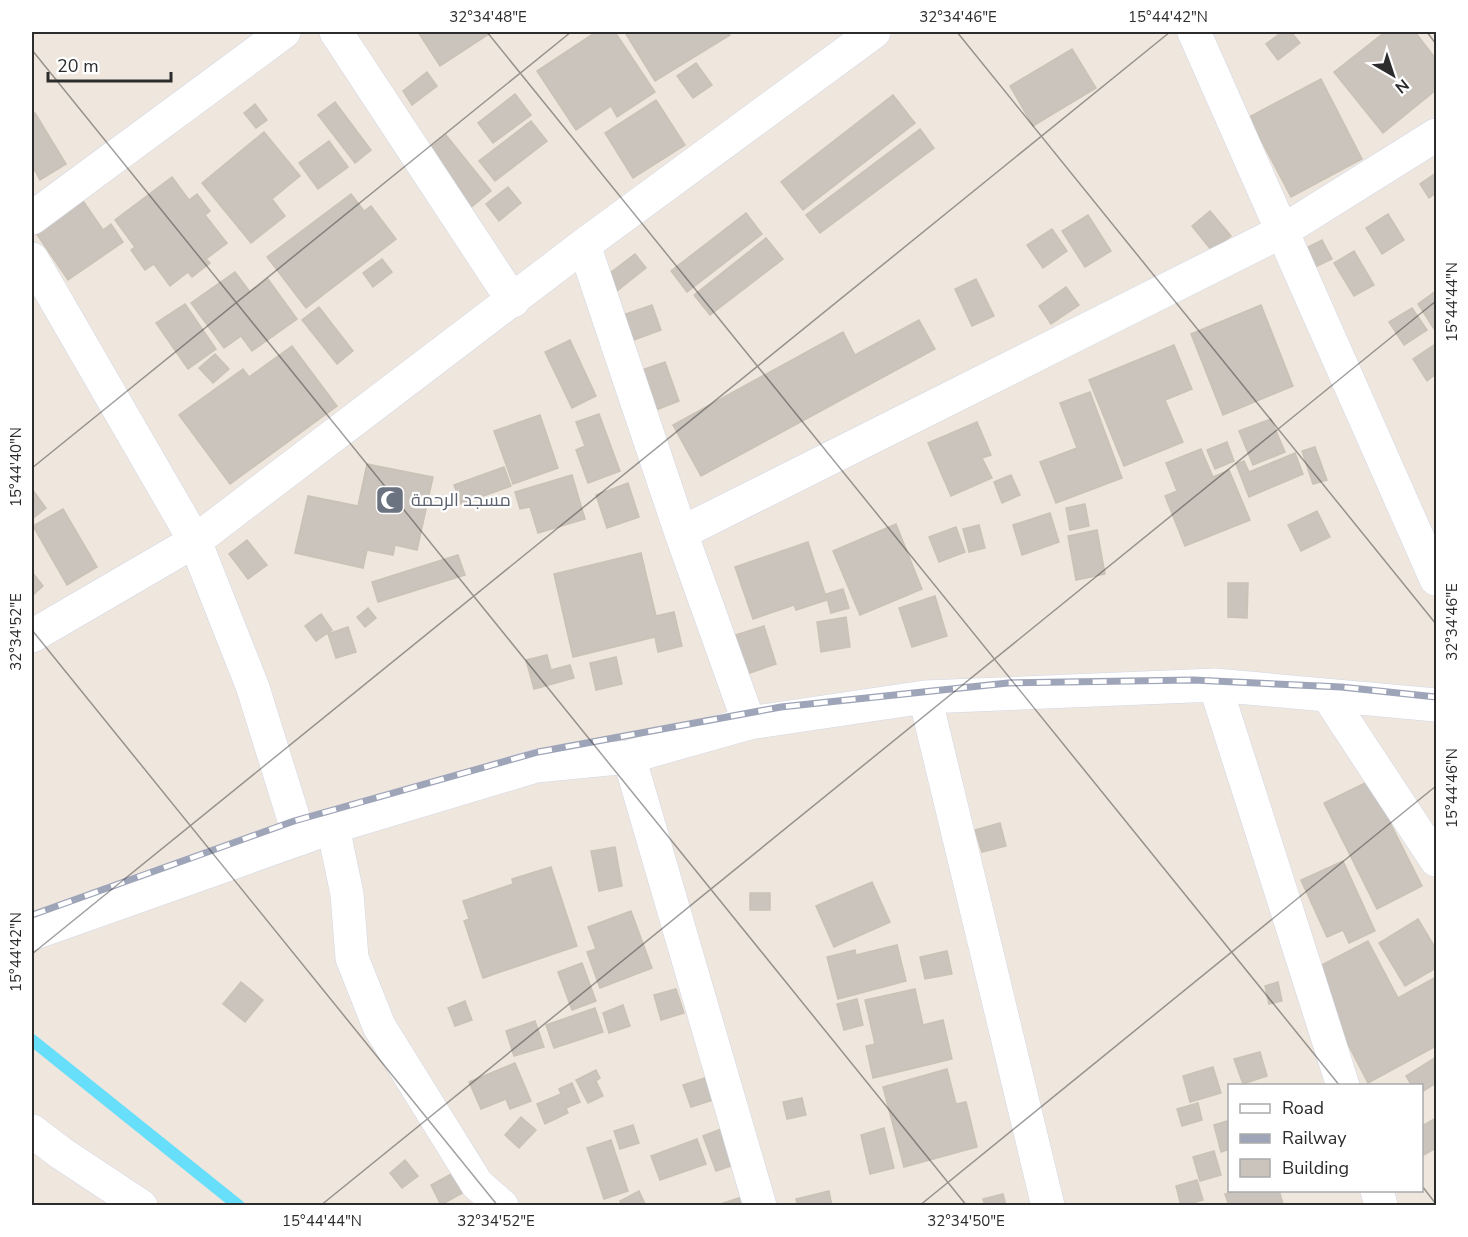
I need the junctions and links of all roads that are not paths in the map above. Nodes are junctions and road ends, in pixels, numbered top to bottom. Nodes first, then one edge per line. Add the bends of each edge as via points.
1 (284, 32) edge
2 (336, 32) edge
3 (874, 32) edge
4 (1198, 33) edge
5 (1437, 135) edge
6 (32, 218) edge
7 (1281, 231) junction
8 (584, 245) junction
9 (32, 259) edge
10 (513, 301) junction
11 (681, 534) junction
12 (195, 541) junction
13 (1437, 579) edge
14 (32, 636) edge
15 (1215, 685) junction
16 (1328, 696) junction
17 (925, 697) junction
18 (1437, 705) edge
19 (749, 723) junction
20 (629, 757) junction
21 (333, 827) junction
22 (300, 839) junction
23 (1437, 860) edge
24 (36, 928) edge
25 (1342, 1084) edge
26 (32, 1131) edge
27 (141, 1206) edge
28 (502, 1206) edge
29 (760, 1206) edge
30 (1048, 1206) edge

1 - 6 street
2 - 10 street
3 - 8 street
4 - 7 street
5 - 7 street
7 - 11 street
7 - 13 street
8 - 10 street
8 - 11 street
9 - 12 street
10 - 12 street
11 - 19 street
12 - 14 street
12 - 22 street via 253,688
15 - 16 street
15 - 17 street
15 - 25 street
16 - 18 street
16 - 23 street
17 - 19 street
17 - 30 street
19 - 20 street
20 - 21 street via 537,766
20 - 29 street
21 - 22 street
21 - 28 street via 347,894 352,958 379,1026 477,1184
22 - 24 street
26 - 27 street

